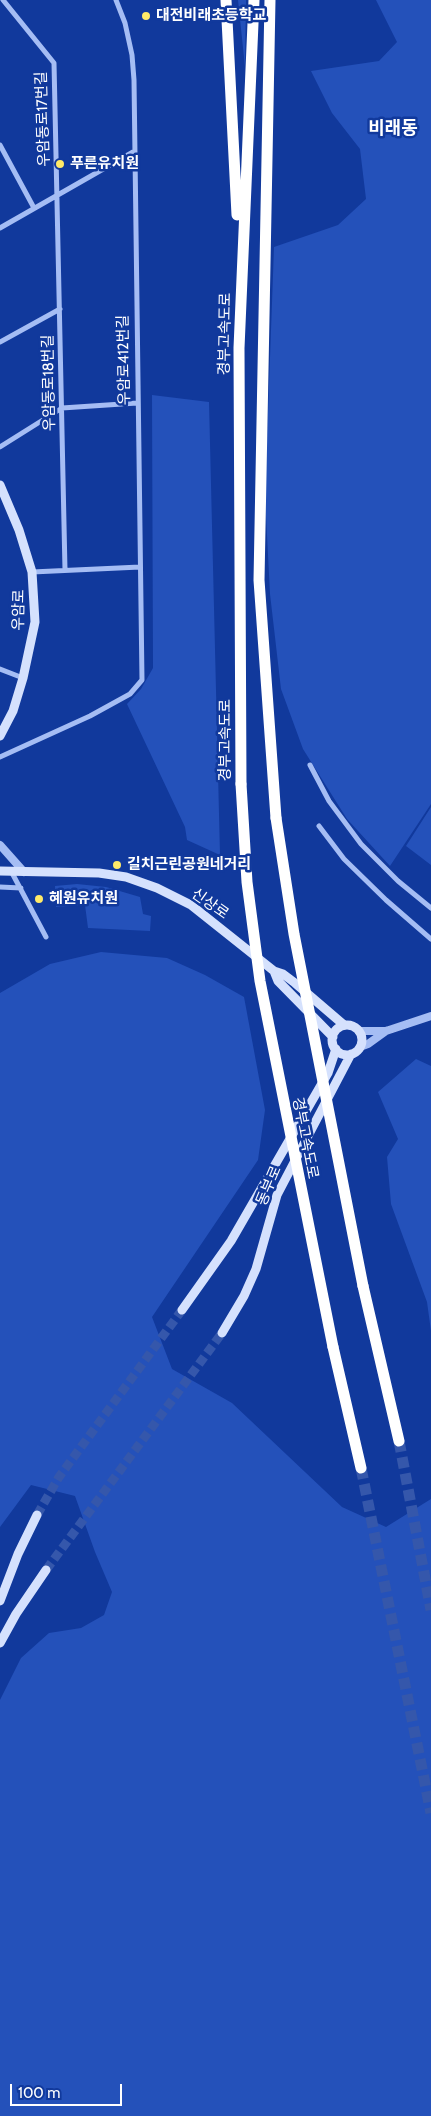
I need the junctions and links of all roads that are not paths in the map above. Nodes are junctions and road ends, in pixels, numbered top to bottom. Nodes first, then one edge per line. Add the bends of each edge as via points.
1 (3, 0) edge
2 (116, 0) edge
3 (226, 0) edge
4 (254, 0) edge
5 (270, 0) edge
6 (0, 145) edge
7 (134, 152) junction
8 (58, 195) junction
9 (34, 208) junction
10 (0, 228) edge
11 (241, 290) junction
12 (60, 308) junction
13 (0, 342) edge
14 (137, 403) junction
15 (62, 408) junction
16 (0, 447) edge
17 (0, 485) edge
18 (140, 567) junction
19 (64, 570) junction
20 (32, 572) junction
21 (0, 669) edge
22 (24, 678) junction
23 (0, 736) edge
24 (0, 757) edge
25 (310, 765) dead end
26 (319, 826) dead end
27 (0, 845) edge
28 (0, 871) edge
29 (11, 871) junction
30 (24, 872) junction
31 (0, 887) edge
32 (21, 888) junction
33 (431, 908) edge
34 (46, 937) dead end
35 (431, 939) edge
36 (274, 971) junction
37 (431, 1016) edge
38 (344, 1025) junction
39 (359, 1031) junction
40 (386, 1031) junction
41 (333, 1037) junction
42 (360, 1047) junction
43 (336, 1049) junction
44 (351, 1054) junction
45 (182, 1310) tunnel mouth
46 (222, 1333) tunnel mouth
47 (399, 1441) tunnel mouth
48 (361, 1468) tunnel mouth
49 (36, 1515) tunnel mouth
50 (46, 1570) tunnel mouth
51 (0, 1601) edge
52 (0, 1643) edge

1 - 8 street, 우암동로17번길 via 54,63
2 - 7 street, 우암로412번길 via 126,23 132,55
3 - 11 highway
4 - 11 highway, 경부고속도로
5 - 47 highway, 경부고속도로, bridge via 258,580 276,818 294,934 363,1286
6 - 9 street
7 - 8 street
7 - 14 street, 우암로412번길
8 - 9 street
8 - 12 street, 우암동로18번길
9 - 10 street
11 - 48 highway, 경부고속도로, bridge via 241,784 247,882 260,982 333,1347
12 - 13 street
12 - 15 street, 우암동로18번길
14 - 15 street
14 - 18 street, 우암로412번길
15 - 16 street
15 - 19 street, 우암동로18번길
17 - 20 main road, 우암로
18 - 19 street
18 - 24 street, 우암로412번길 via 142,680 130,694 90,716
19 - 20 street
20 - 22 main road, 우암로 via 35,622
21 - 22 street
22 - 23 main road, 우암로
25 - 33 street via 329,801 354,836 398,881
26 - 35 street via 344,859
27 - 30 street
28 - 29 main road, 신상로
29 - 30 main road, 신상로
29 - 32 street
30 - 36 main road, 신상로 via 99,873 126,877 157,888 191,905
31 - 32 street
32 - 34 street
36 - 38 main road via 295,983
36 - 41 main road via 278,981
37 - 40 street
38 - 39 main road
38 - 41 main road
39 - 40 street
39 - 42 main road
40 - 42 street
41 - 43 main road
42 - 44 main road
43 - 44 main road
43 - 45 main road, 동부로 via 328,1074 231,1241
44 - 46 main road, 동부로 via 278,1196 256,1269
49 - 51 main road
50 - 52 main road

